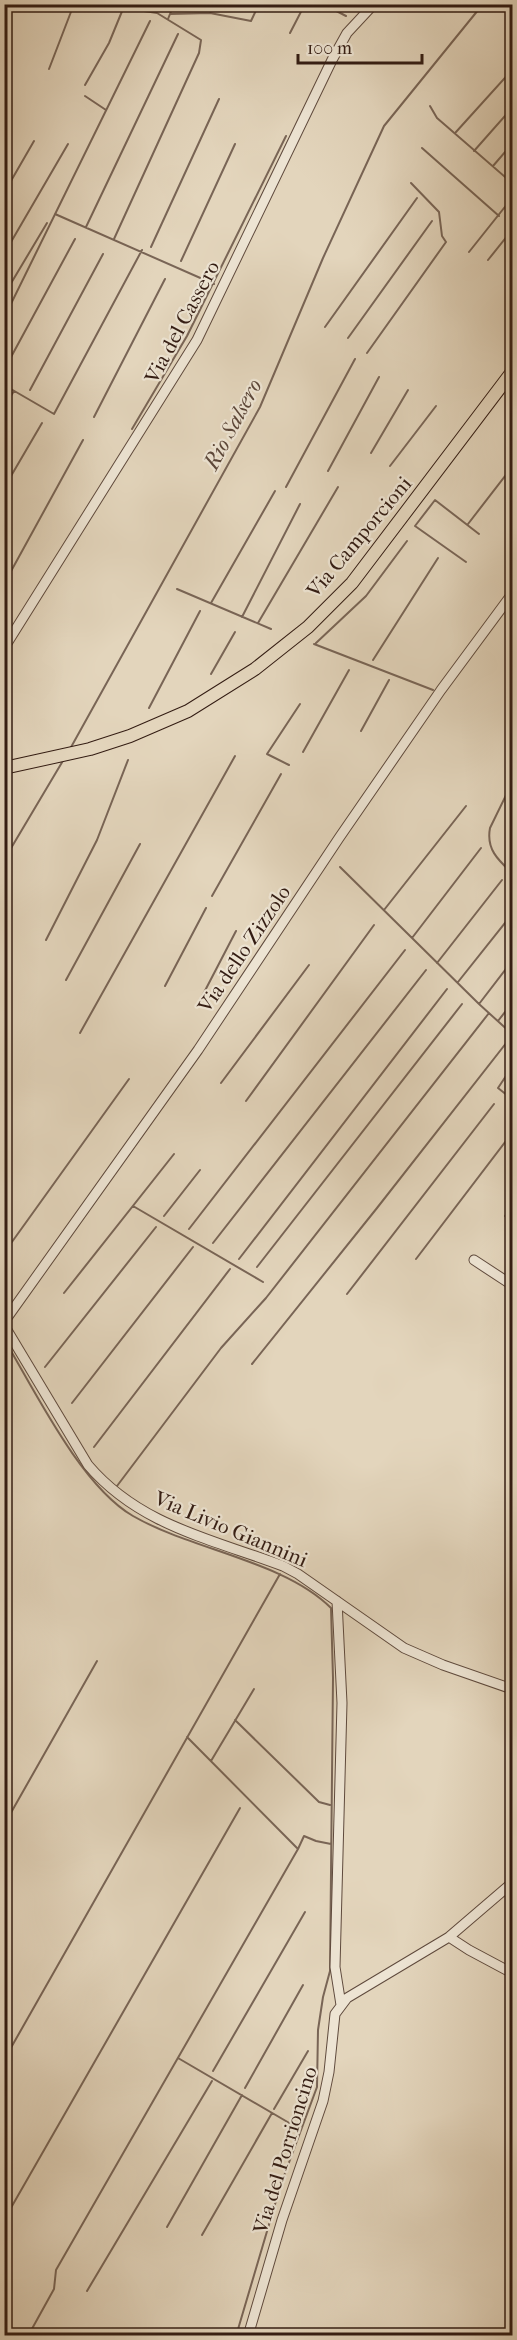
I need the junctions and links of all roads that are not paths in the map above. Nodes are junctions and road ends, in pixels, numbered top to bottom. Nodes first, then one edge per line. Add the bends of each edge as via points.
1 (374, 4) edge
2 (513, 372) edge
3 (513, 594) edge
4 (4, 648) edge
5 (4, 768) edge
6 (474, 1260) dead end
7 (513, 1285) edge
8 (4, 1323) edge
9 (337, 1601) junction
10 (513, 1689) edge
11 (513, 1883) edge
12 (449, 1936) junction
13 (513, 1973) edge
14 (340, 2005) junction
15 (248, 2336) edge

1 - 4 street, Via del Cassero via 347,33 332,60 197,340
2 - 5 main road, Via Camporcioni via 352,583 308,627 255,669 188,711 130,736
3 - 8 street, Via dello Zizzolo via 441,690 198,1050
6 - 7 street
8 - 9 street, Via Livio Giannini via 88,1465 117,1494 152,1518 283,1566
9 - 10 street, Via Livio Giannini via 404,1648
9 - 14 street via 342,1703 335,1967
11 - 12 street
12 - 13 street
12 - 14 street
14 - 15 street, Via del Porrioncino via 335,2014 323,2101

